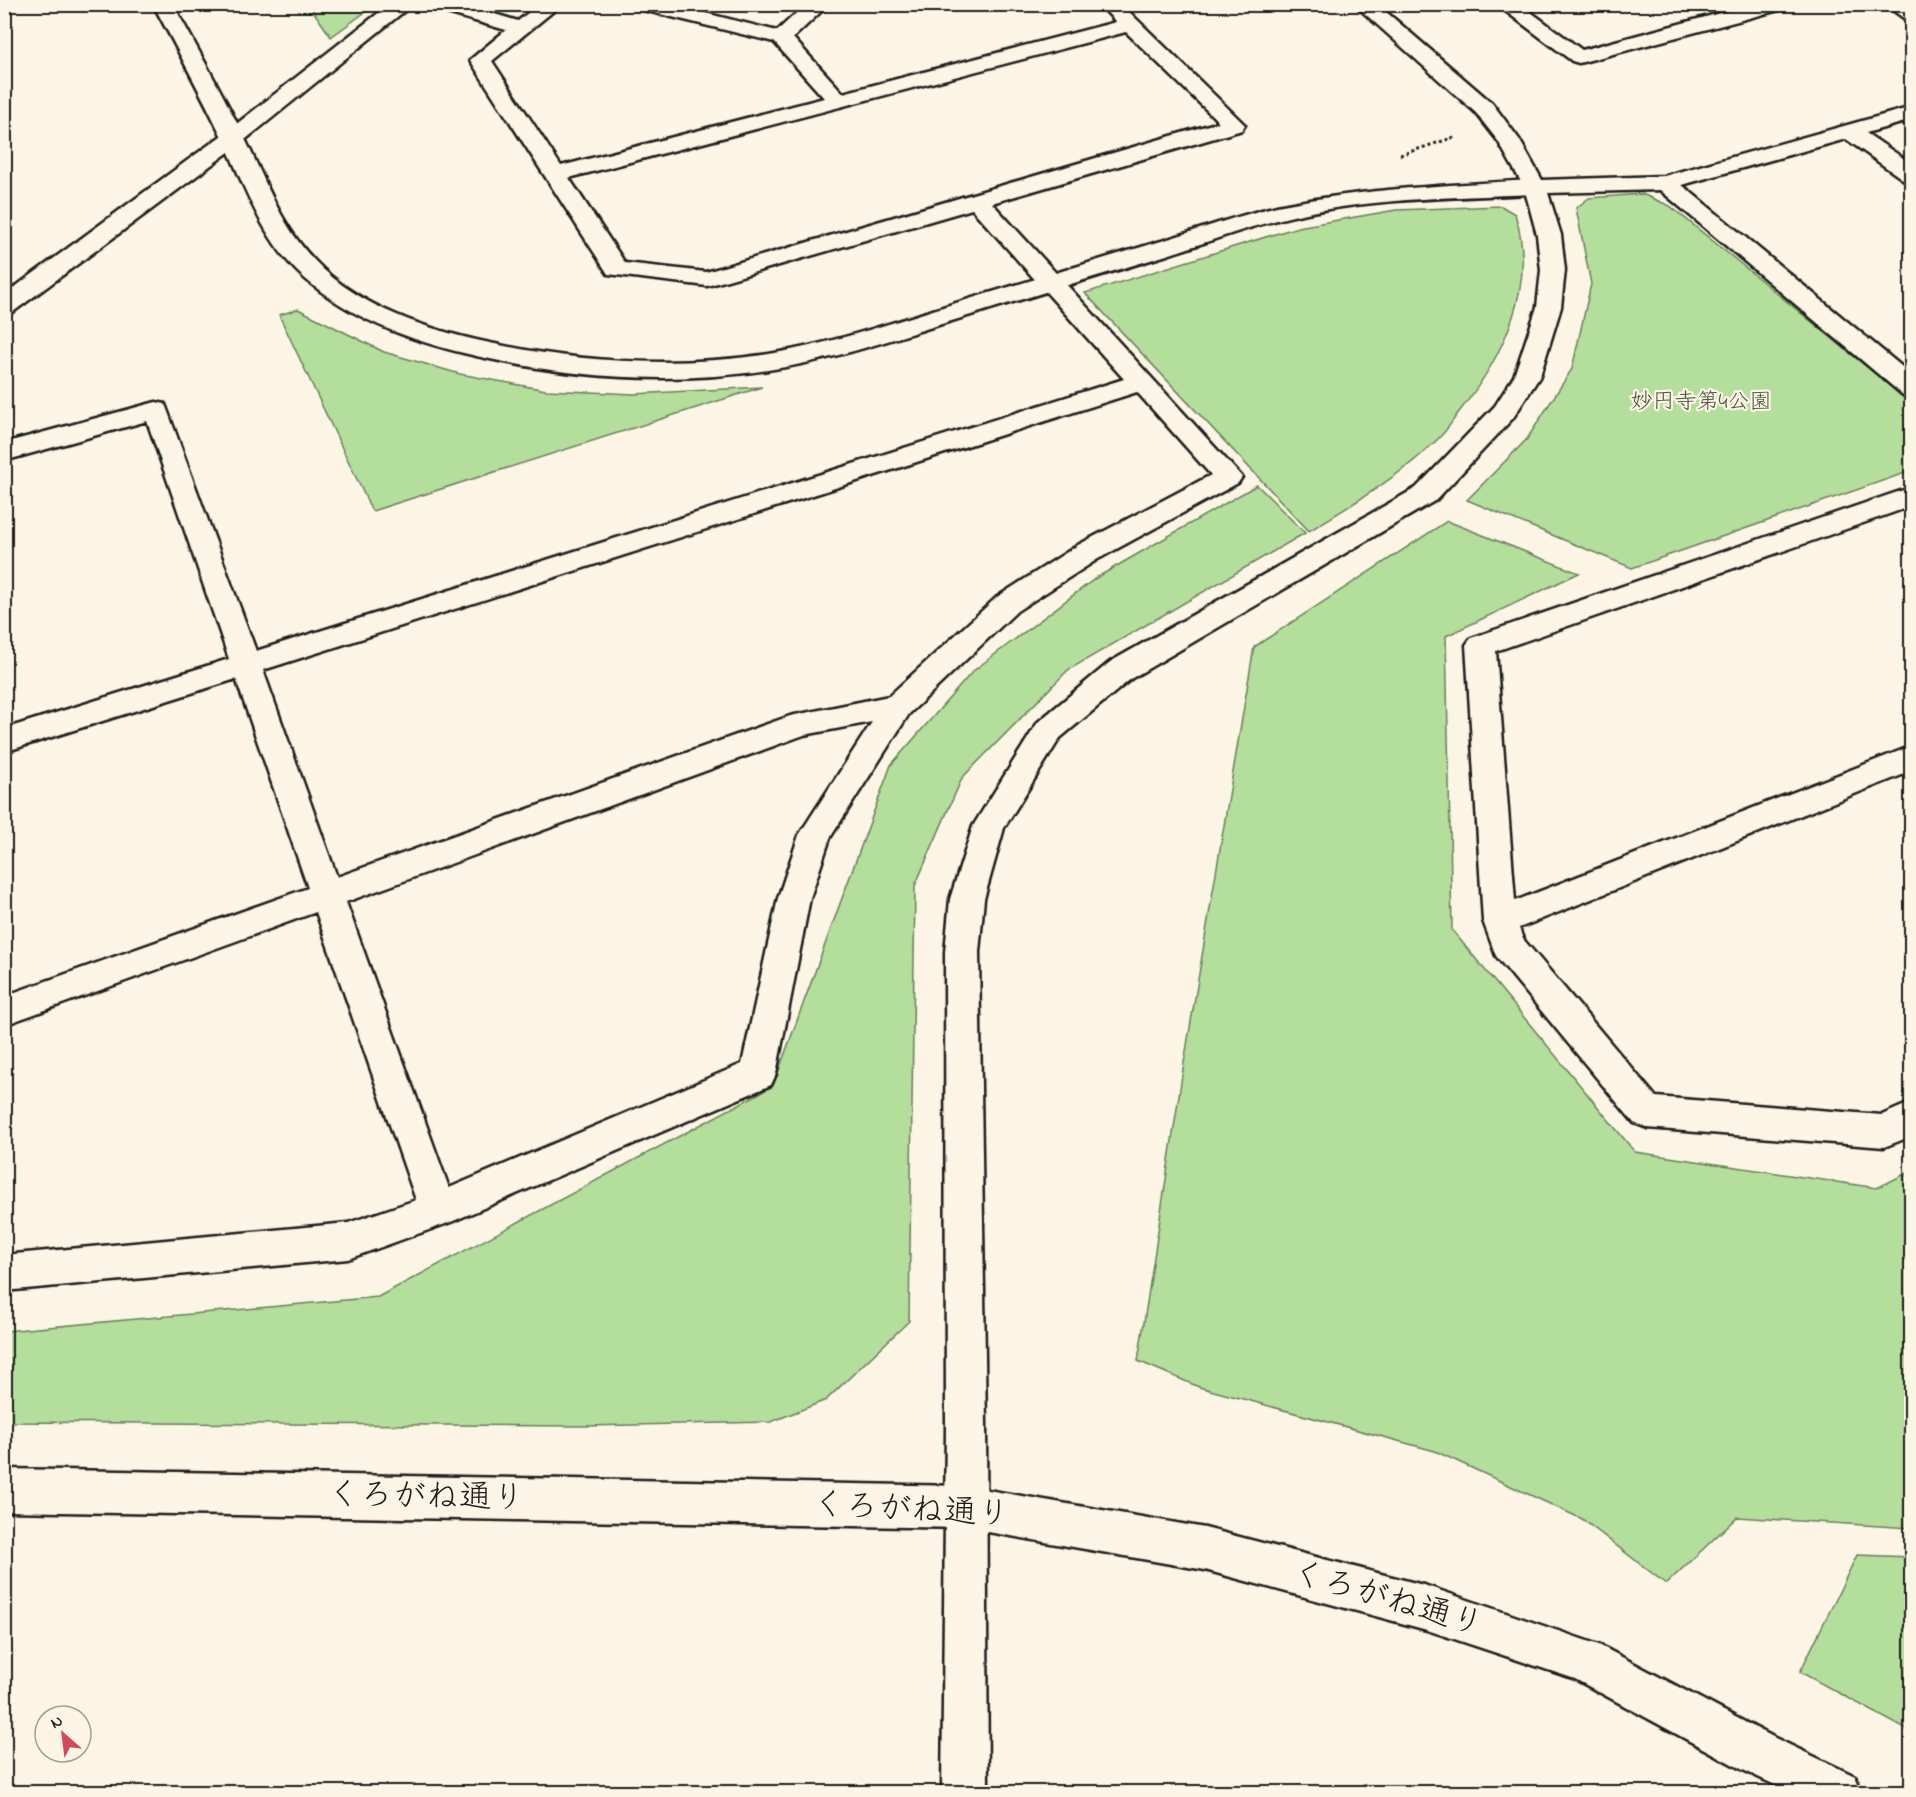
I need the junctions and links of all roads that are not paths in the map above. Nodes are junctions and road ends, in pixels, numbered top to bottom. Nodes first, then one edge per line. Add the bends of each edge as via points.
1 (163, 4) edge
2 (403, 4) edge
3 (436, 4) edge
4 (552, 4) edge
5 (642, 4) edge
6 (819, 4) edge
7 (1109, 4) edge
8 (1364, 4) edge
9 (1506, 4) edge
10 (1780, 4) edge
11 (1894, 4) edge
12 (1911, 15) edge
13 (1130, 25) junction
14 (522, 28) junction
15 (780, 39) junction
16 (839, 101) junction
17 (1911, 113) edge
18 (1849, 131) junction
19 (233, 138) junction
20 (556, 174) junction
21 (1911, 176) edge
22 (1665, 183) junction
23 (1535, 186) junction
24 (977, 201) junction
25 (1052, 283) junction
26 (4, 307) edge
27 (1142, 382) junction
28 (1911, 389) edge
29 (4, 452) edge
30 (1911, 496) edge
31 (245, 665) junction
32 (898, 706) junction
33 (4, 741) edge
34 (1911, 758) edge
35 (327, 896) junction
36 (1500, 921) junction
37 (4, 1011) edge
38 (1911, 1118) edge
39 (438, 1210) junction
40 (4, 1273) edge
41 (4, 1491) edge
42 (966, 1508) junction
43 (965, 1792) edge
44 (1839, 1792) edge

1 - 19 street
2 - 19 street
3 - 14 street
4 - 14 street
5 - 15 street
6 - 15 street
7 - 13 street
8 - 23 street via 1484,108 1508,139
9 - 10 street via 1579,57
11 - 12 street
13 - 16 street
13 - 24 street via 1234,125
14 - 20 street via 481,60
15 - 16 street
16 - 20 street
17 - 18 street
18 - 21 street
18 - 22 street
19 - 25 street via 285,243 308,269 384,318 431,337 495,353 568,365 639,370 790,359
19 - 26 street
20 - 24 street via 617,269 706,279
22 - 23 street
22 - 28 street
23 - 25 street via 1382,195 1324,203 1276,213
23 - 42 street via 1549,235 1553,270 1549,307 1527,376 1504,412 1426,494 1121,670 1049,730 989,826 967,899 962,952
24 - 25 street
25 - 27 street
27 - 31 street
27 - 32 street via 1228,477 1088,552 1007,604
29 - 31 street via 156,410
30 - 36 street via 1481,645
31 - 33 street
31 - 35 street
32 - 35 street via 801,724
32 - 39 street via 815,835 794,898 758,1074
34 - 36 street
35 - 37 street
35 - 39 street
36 - 38 street via 1508,946 1647,1112 1884,1131
39 - 40 street via 348,1241
41 - 42 street, くろがね通り
42 - 43 street
42 - 44 street, くろがね通り via 1205,1549 1427,1608 1584,1660 1759,1754

